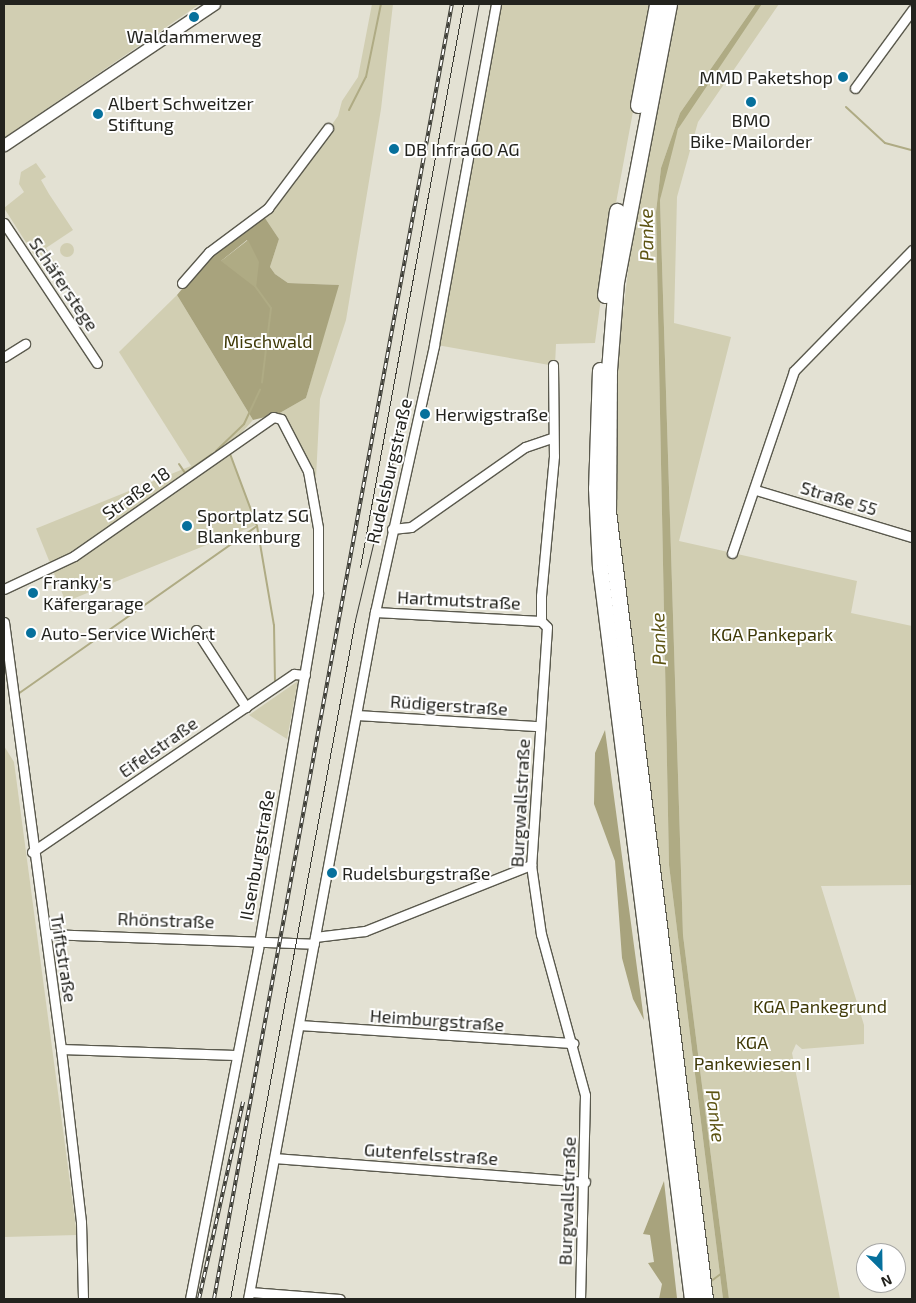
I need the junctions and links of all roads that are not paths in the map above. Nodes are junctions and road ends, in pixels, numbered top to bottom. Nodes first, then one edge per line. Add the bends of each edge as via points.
1 (214, 4) edge
2 (496, 4) edge
3 (657, 4) edge
4 (669, 4) edge
5 (912, 10) edge
6 (855, 88) dead end
7 (328, 128) dead end
8 (4, 145) edge
9 (4, 223) edge
10 (912, 250) edge
11 (182, 282) dead end
12 (25, 344) dead end
13 (4, 357) edge
14 (97, 363) dead end
15 (552, 365) dead end
16 (281, 419) joint
17 (551, 438) junction
18 (756, 490) junction
19 (392, 529) junction
20 (912, 537) edge
21 (732, 553) dead end
22 (4, 589) edge
23 (375, 612) junction
24 (541, 621) junction
25 (4, 622) edge
26 (196, 630) dead end
27 (305, 675) junction
28 (246, 707) junction
29 (357, 715) junction
30 (539, 726) junction
31 (32, 852) junction
32 (531, 865) junction
33 (46, 934) junction
34 (259, 939) junction
35 (315, 941) junction
36 (299, 1025) junction
37 (573, 1044) junction
38 (62, 1049) junction
39 (235, 1055) junction
40 (275, 1158) junction
41 (585, 1182) junction
42 (699, 1292) edge
43 (249, 1296) edge
44 (83, 1299) edge
45 (190, 1299) edge
46 (340, 1299) edge
47 (580, 1299) edge

1 - 8 main road
2 - 19 street, Rudelsburgstraße via 434,345
3 - 42 highway via 607,262 596,408 596,488 602,577
4 - 42 highway via 616,281 608,370 608,511
5 - 6 street
7 - 11 street via 268,208 209,252
9 - 14 street, Schäferstege
10 - 18 street via 794,371
12 - 13 street
15 - 17 street, Burgwallstraße
16 - 22 street, Straße 18 via 266,422 74,556
16 - 27 street, Ilsenburgstraße via 310,479 318,528 318,594
17 - 19 street via 525,447 411,527
17 - 24 street, Burgwallstraße via 554,456
18 - 20 street, Straße 55
18 - 21 street
19 - 23 street, Rudelsburgstraße
23 - 24 street, Hartmutstraße
23 - 29 street, Rudelsburgstraße
24 - 30 street, Burgwallstraße via 547,626
25 - 31 street, Triftstraße
26 - 28 street
27 - 28 street, Eifelstraße via 294,674
27 - 34 street, Ilsenburgstraße
28 - 31 street, Eifelstraße
29 - 30 street, Rüdigerstraße
29 - 35 street, Rudelsburgstraße
30 - 32 street, Burgwallstraße
31 - 33 street, Triftstraße
32 - 35 street, Rhönstraße via 365,931
32 - 37 street, Burgwallstraße via 541,934
33 - 34 street, Rhönstraße
33 - 38 street, Triftstraße
34 - 35 street, Rhönstraße
34 - 39 street, Ilsenburgstraße
35 - 36 street, Rudelsburgstraße
36 - 37 street, Heimburgstraße
36 - 40 street, Rudelsburgstraße
37 - 41 street, Burgwallstraße via 585,1094
38 - 39 street
38 - 44 street, Triftstraße via 81,1222
39 - 45 street, Ilsenburgstraße
40 - 41 street, Gutenfelsstraße
40 - 43 street, Rudelsburgstraße
41 - 47 street, Burgwallstraße
43 - 46 street

